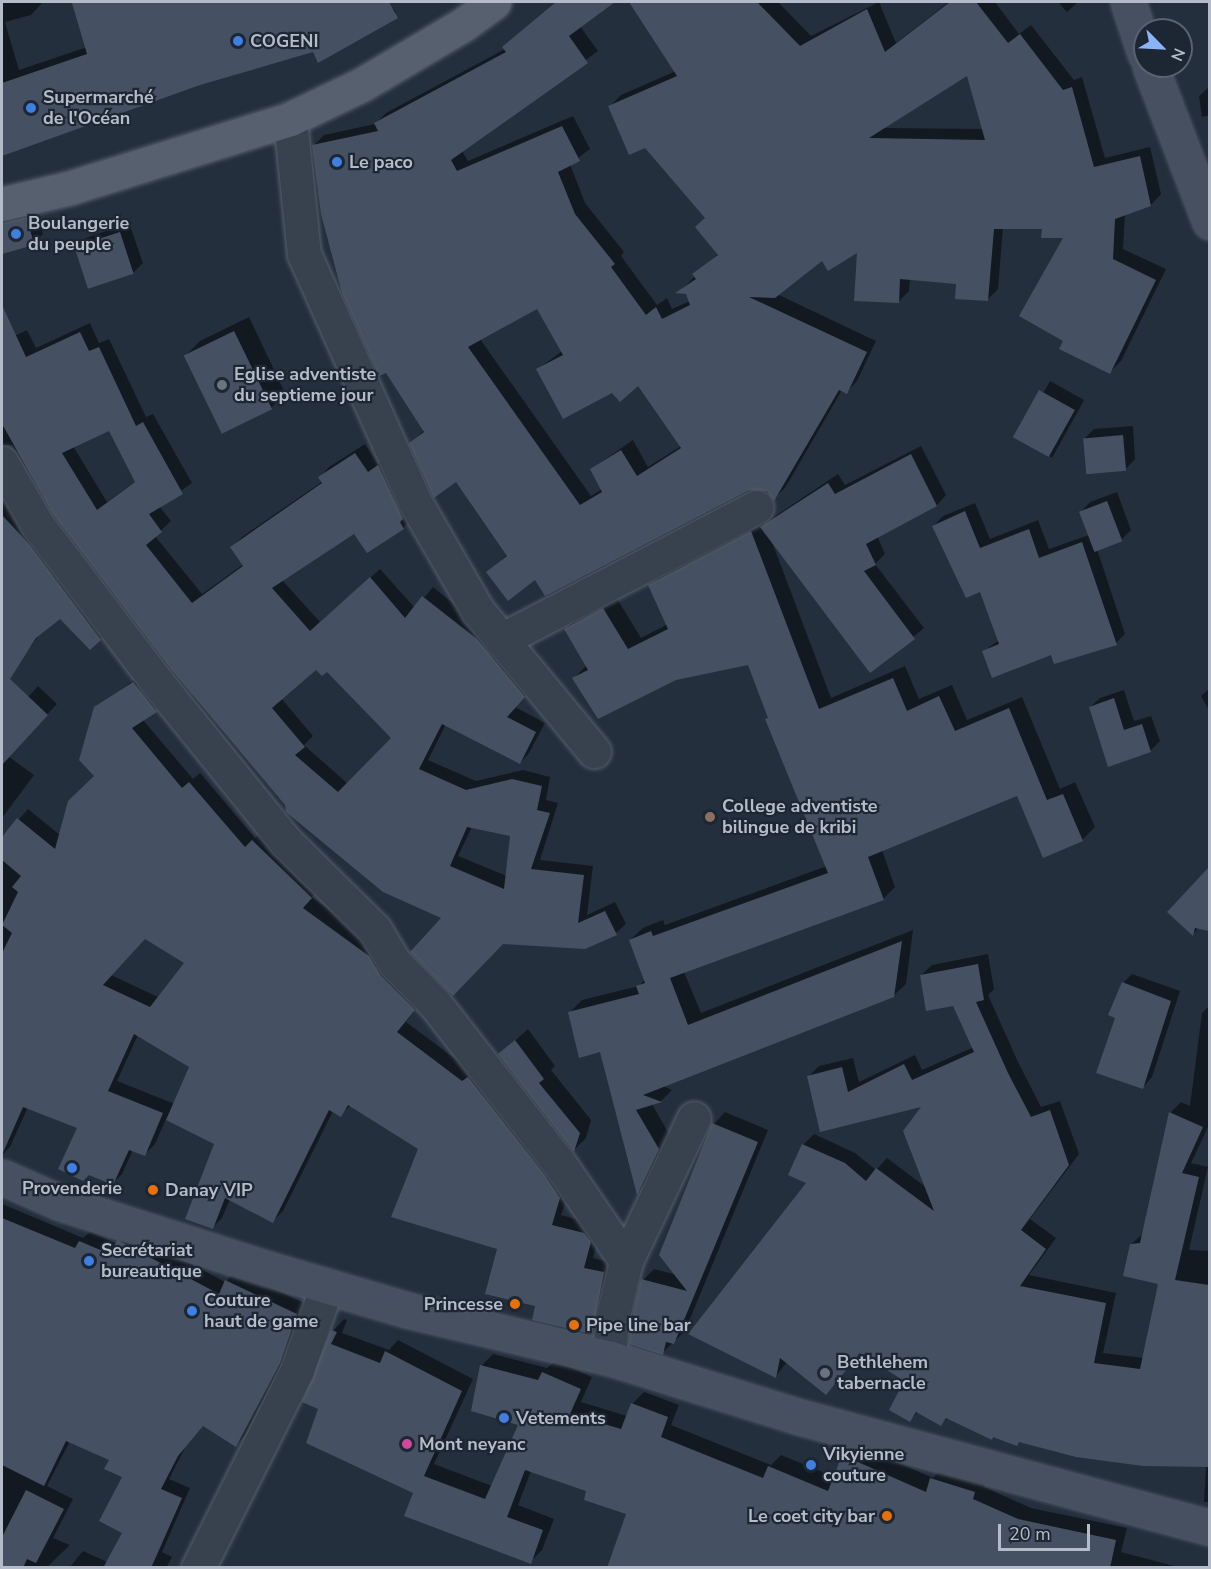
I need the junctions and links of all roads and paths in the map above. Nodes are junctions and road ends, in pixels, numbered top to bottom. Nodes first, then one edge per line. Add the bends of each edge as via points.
1 (494, 2) edge
2 (1128, 2) edge
3 (1133, 18) edge
4 (1155, 78) edge
5 (290, 119) junction
6 (2, 204) edge
7 (1209, 222) edge
8 (2, 463) edge
9 (758, 507) dead end
10 (501, 640) junction
11 (594, 752) dead end
12 (694, 1118) dead end
13 (2, 1177) edge
14 (626, 1261) junction
15 (327, 1286) junction
16 (610, 1358) junction
17 (1209, 1528) edge
18 (198, 1568) edge

1 - 5 main road via 361,85
2 - 3 street
4 - 7 street
5 - 6 main road via 69,188
5 - 10 street via 304,254 415,502 478,611
8 - 14 street via 37,524 156,681 285,841 375,930 395,963 435,1004 559,1163
9 - 10 street
10 - 11 street
12 - 14 street
13 - 15 street via 61,1203
14 - 16 street via 611,1324
15 - 16 street via 407,1310
15 - 18 street via 297,1370
16 - 17 street via 800,1417

